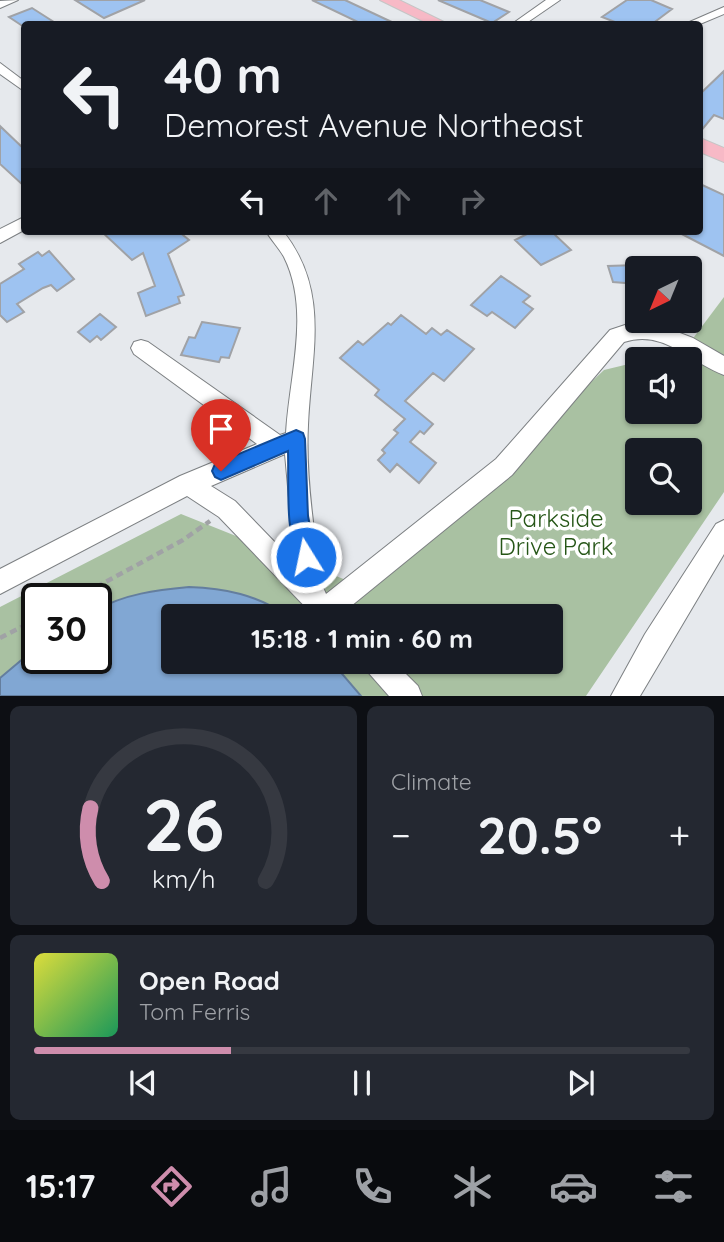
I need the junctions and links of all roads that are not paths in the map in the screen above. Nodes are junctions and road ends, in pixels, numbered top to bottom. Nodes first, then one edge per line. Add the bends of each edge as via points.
1 (12, 0) edge
2 (387, 0) edge
3 (526, 0) edge
4 (549, 4) edge
5 (0, 5) edge
6 (724, 10) edge
7 (433, 21) edge
8 (523, 21) edge
9 (698, 21) edge
10 (0, 67) edge
11 (21, 85) edge
12 (703, 146) edge
13 (724, 156) edge
14 (21, 225) edge
15 (277, 235) edge
16 (0, 237) edge
17 (141, 348) dead end
18 (724, 366) edge
19 (287, 442) junction
20 (188, 484) junction
21 (724, 532) edge
22 (0, 582) edge
23 (321, 604) edge
24 (324, 604) edge
25 (330, 604) edge
26 (387, 674) edge
27 (408, 696) edge
28 (625, 696) edge

1 - 5 street
2 - 7 main road
3 - 4 street
4 - 8 street
6 - 9 street
10 - 11 street
12 - 13 main road
14 - 16 street
15 - 19 street via 295,262 306,321
17 - 19 street
18 - 25 street via 675,337 651,330 617,336 503,467
19 - 20 street
19 - 24 street via 299,516
20 - 22 street
20 - 23 street via 227,509
21 - 28 street
26 - 27 street

